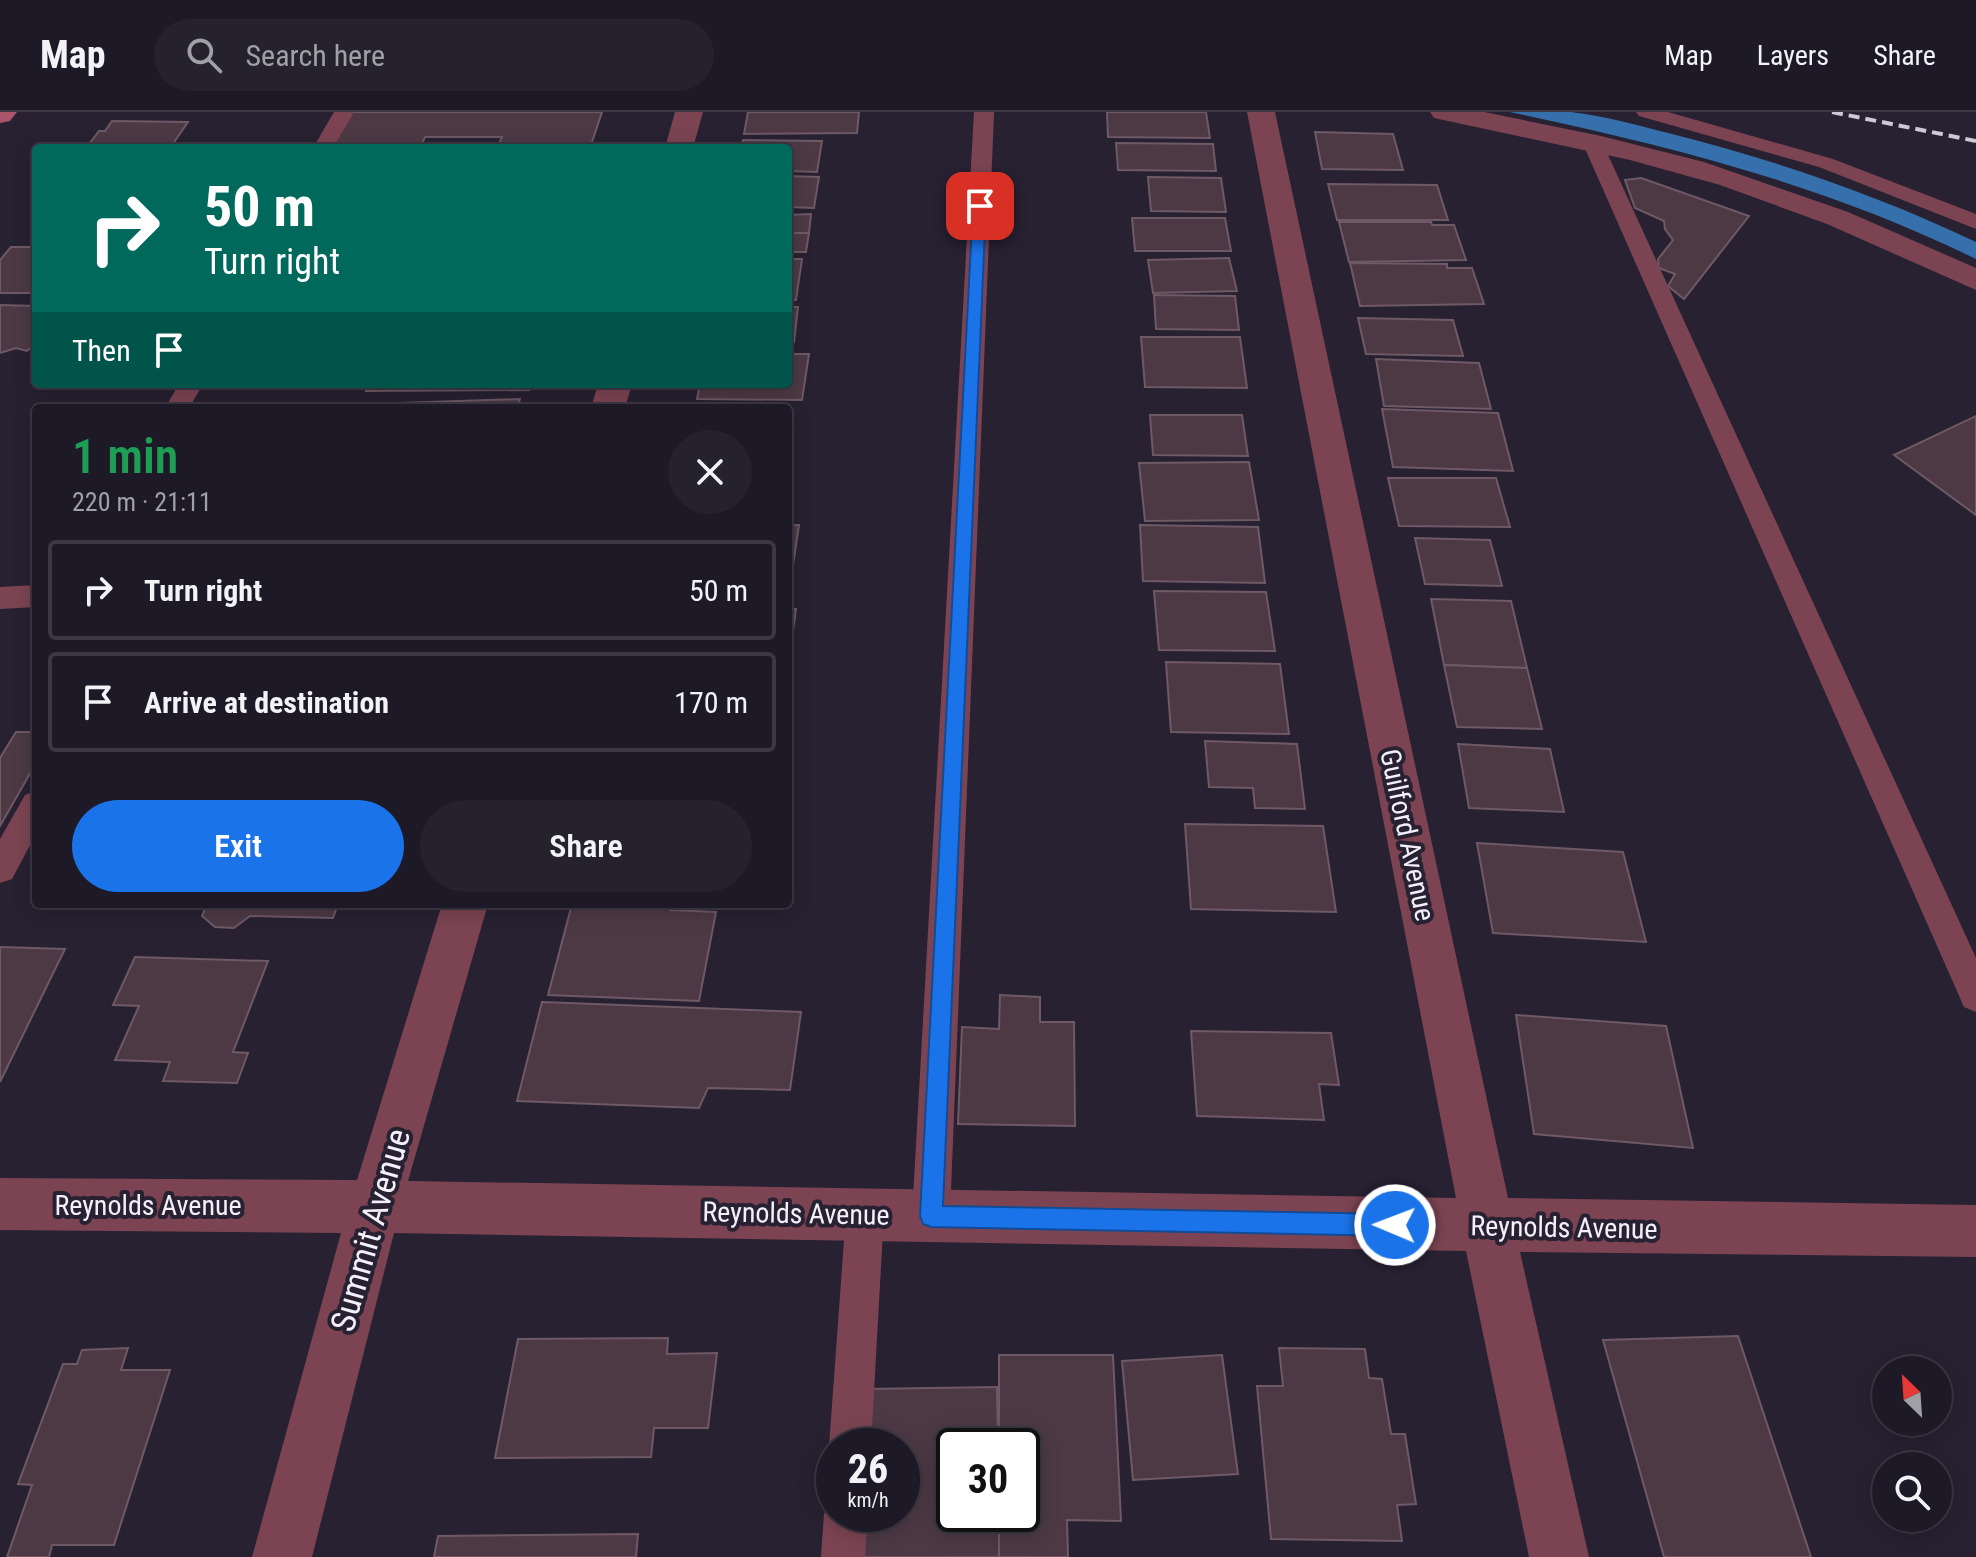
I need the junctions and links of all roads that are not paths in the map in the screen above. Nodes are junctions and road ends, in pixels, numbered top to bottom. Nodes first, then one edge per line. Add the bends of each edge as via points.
1 (344, 112) edge
2 (689, 112) edge
3 (984, 112) edge
4 (1261, 112) edge
5 (1444, 112) edge
6 (1646, 112) edge
7 (325, 144) edge
8 (680, 144) edge
9 (1593, 144) junction
10 (1976, 222) edge
11 (1976, 280) edge
12 (32, 596) edge
13 (0, 598) edge
14 (32, 811) edge
15 (0, 869) edge
16 (464, 908) edge
17 (1976, 996) edge
18 (0, 1204) edge
19 (375, 1206) junction
20 (865, 1213) junction
21 (931, 1216) junction
22 (1488, 1227) junction
23 (1976, 1231) edge
24 (851, 1428) edge
25 (845, 1532) edge
26 (282, 1557) edge
27 (843, 1557) edge
28 (1559, 1557) edge

1 - 7 lane
2 - 8 street
3 - 21 lane
4 - 22 street, Guilford Avenue
5 - 9 street
6 - 10 lane via 1826,163
9 - 11 street via 1692,168 1812,207
9 - 17 lane
12 - 13 lane
14 - 15 lane
16 - 19 street, Summit Avenue
18 - 19 street, Reynolds Avenue
19 - 20 street, Reynolds Avenue
19 - 26 street, Summit Avenue
20 - 21 street, Reynolds Avenue
20 - 24 lane
21 - 22 street, Reynolds Avenue
22 - 23 street, Reynolds Avenue
22 - 28 street, Guilford Avenue
25 - 27 lane

